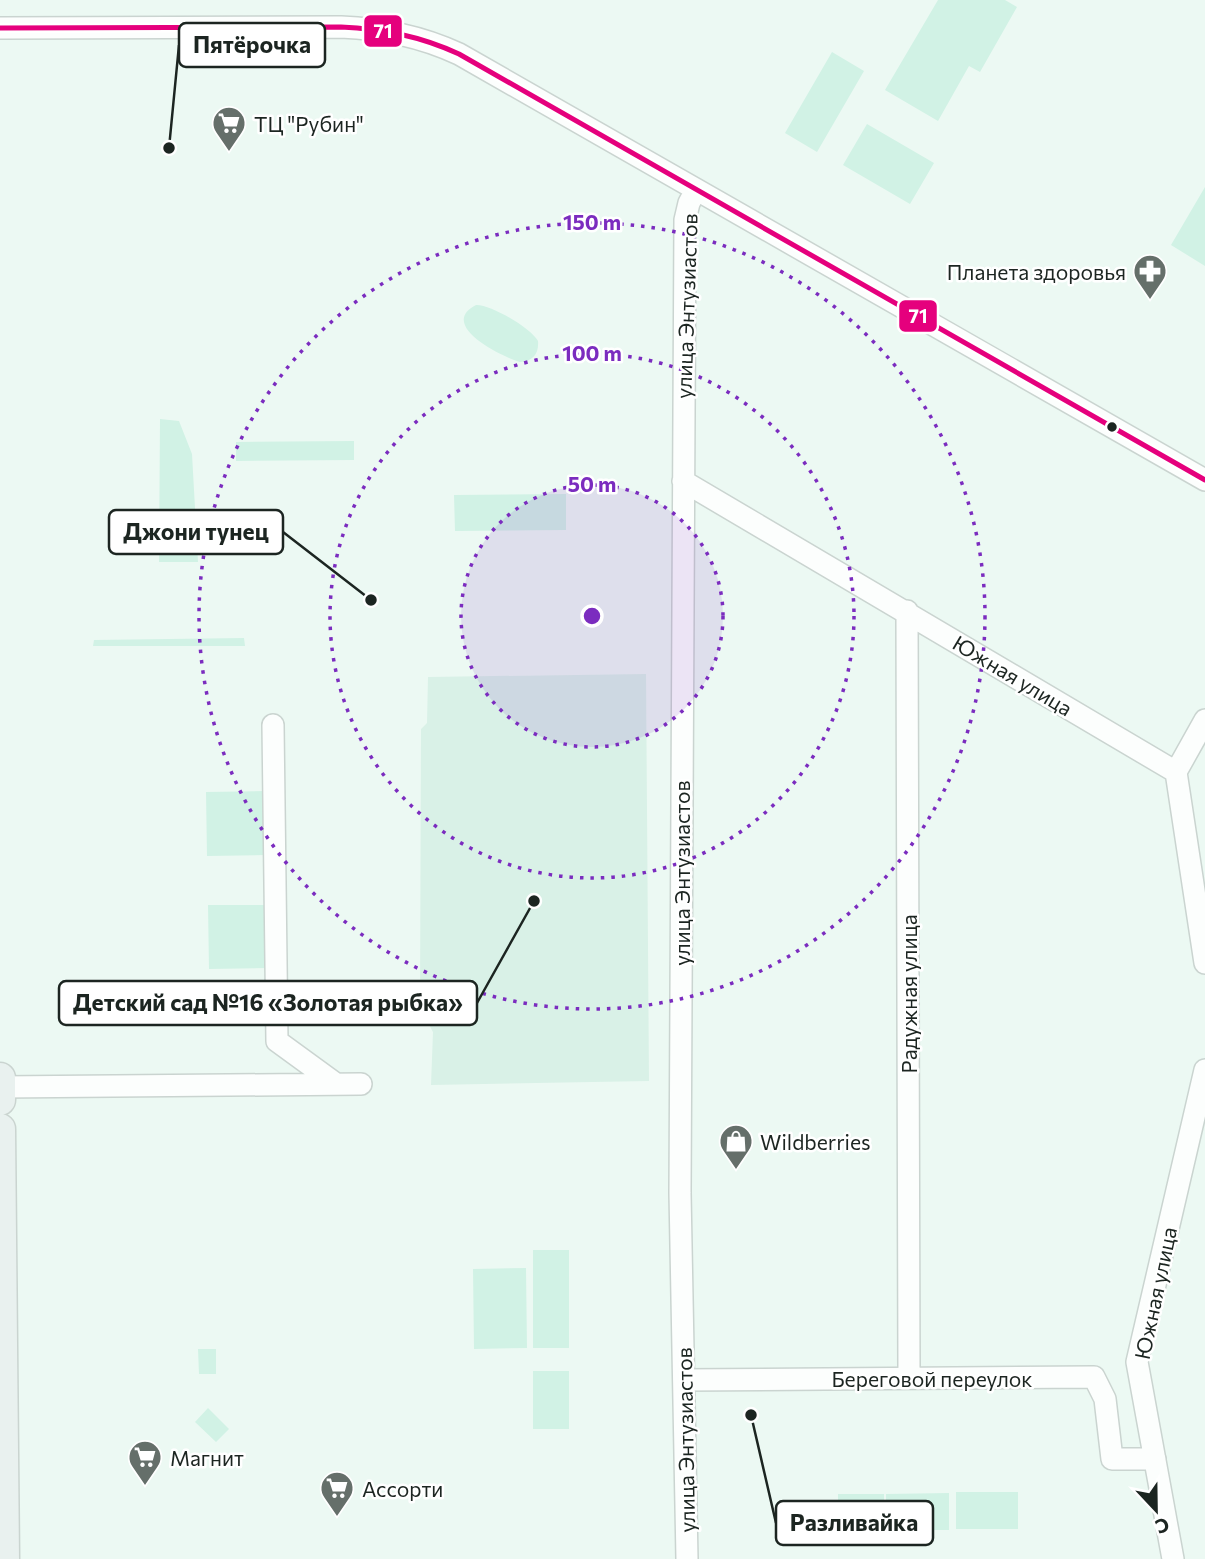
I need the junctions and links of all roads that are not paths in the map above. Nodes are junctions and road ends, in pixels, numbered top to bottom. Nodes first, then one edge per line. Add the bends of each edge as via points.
1 (0, 28) edge
2 (696, 190) junction
3 (1205, 480) edge
4 (683, 481) junction
5 (907, 611) junction
6 (1205, 720) edge
7 (273, 725) dead end
8 (1205, 758) edge
9 (1176, 772) junction
10 (1205, 963) edge
11 (1205, 1070) edge
12 (0, 1077) edge
13 (336, 1084) junction
14 (361, 1084) dead end
15 (0, 1087) edge
16 (0, 1100) edge
17 (0, 1129) edge
18 (909, 1377) junction
19 (684, 1380) junction
20 (1155, 1459) junction
21 (4, 1559) edge
22 (687, 1559) edge
23 (1173, 1559) edge

1 - 2 street via 341,27 395,32 459,54
2 - 3 street
2 - 4 street, улица Энтузиастов via 685,220
4 - 5 street, Южная улица
4 - 19 street, улица Энтузиастов via 680,1193
5 - 9 street, Южная улица
5 - 18 street, Радужная улица
6 - 9 street
7 - 13 street via 277,1041
8 - 9 street
9 - 10 street
11 - 20 street, Южная улица via 1137,1362
12 - 15 street
13 - 14 street
13 - 15 street
15 - 16 street
17 - 21 street
18 - 19 street, Береговой переулок
18 - 20 street, Береговой переулок via 1094,1377 1105,1399 1112,1459
19 - 22 street, улица Энтузиастов
20 - 23 street, Южная улица

